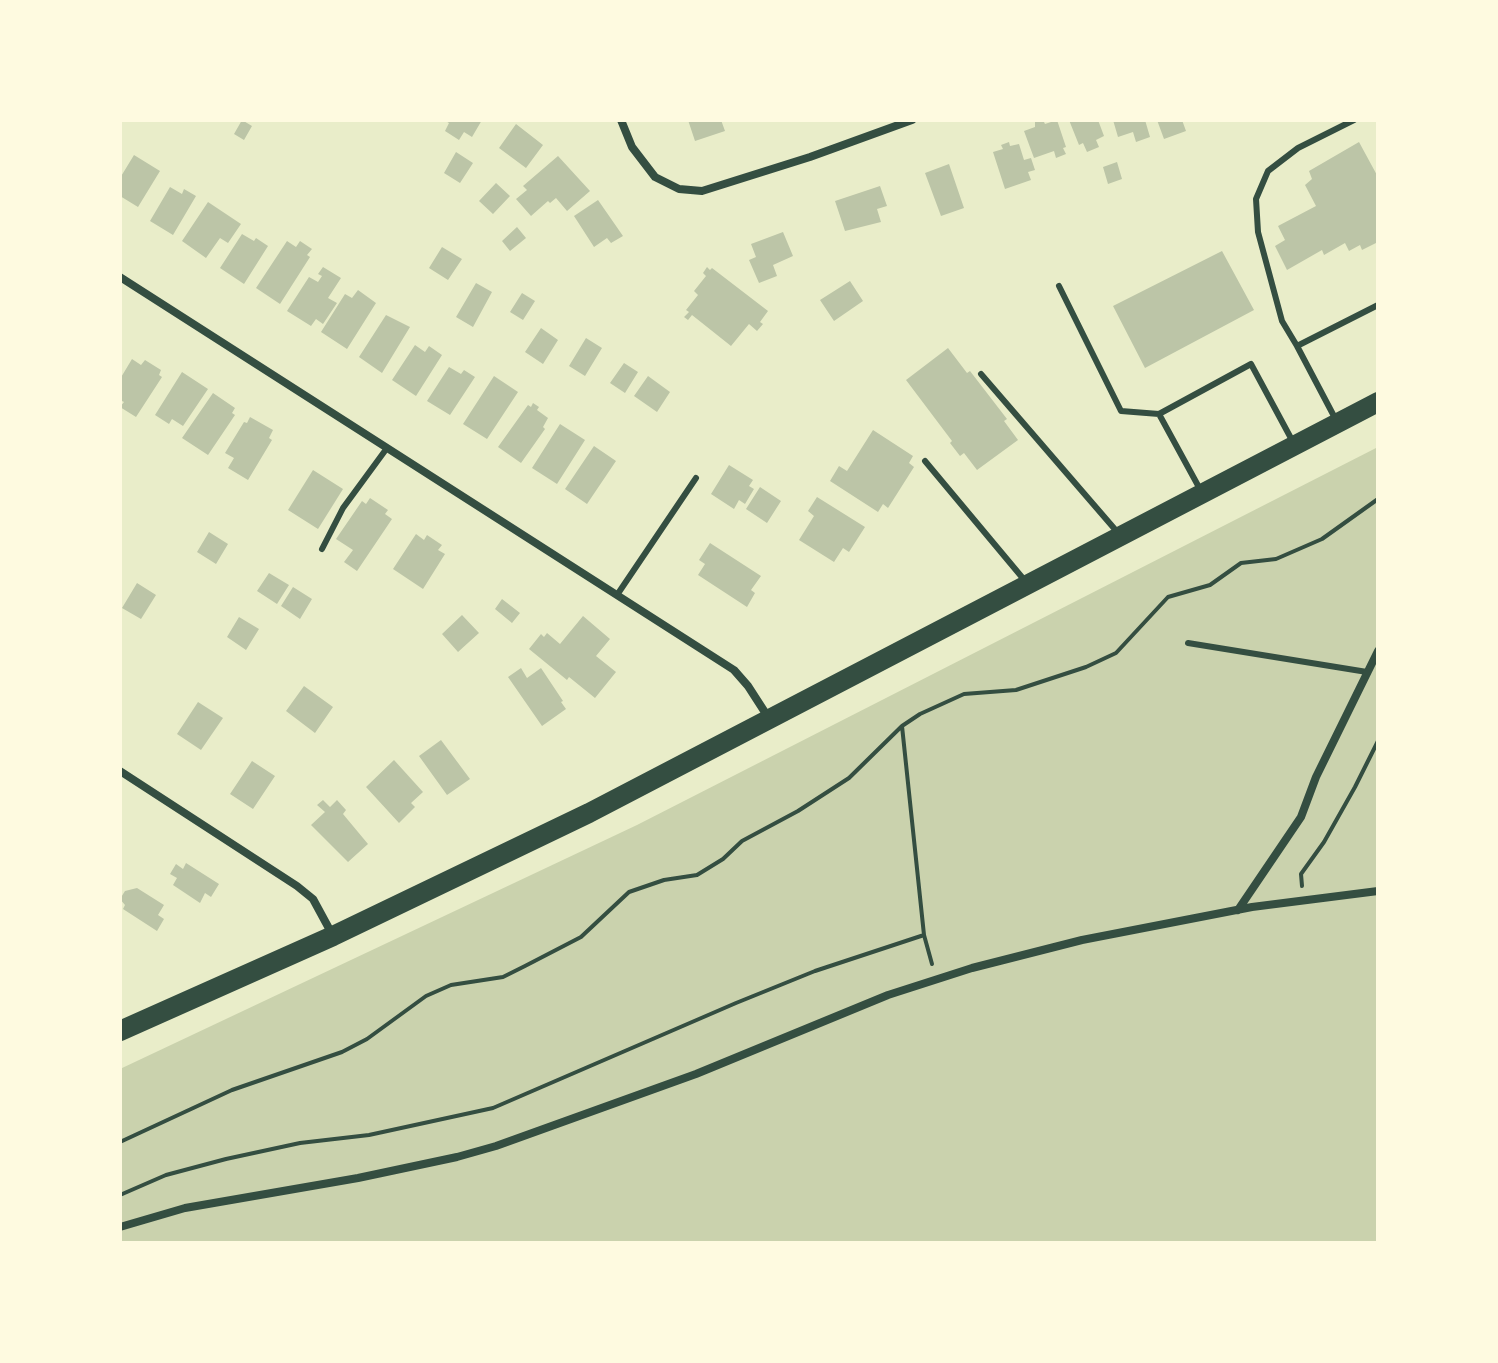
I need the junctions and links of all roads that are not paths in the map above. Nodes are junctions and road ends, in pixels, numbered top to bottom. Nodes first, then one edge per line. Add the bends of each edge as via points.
1 (621, 120) edge
2 (912, 120) edge
3 (1354, 120) edge
4 (120, 277) edge
5 (1059, 286) dead end
6 (1378, 305) edge
7 (1297, 346) junction
8 (981, 374) dead end
9 (1378, 402) edge
10 (1159, 414) junction
11 (1338, 423) junction
12 (1295, 446) junction
13 (387, 448) junction
14 (925, 461) dead end
15 (696, 478) dead end
16 (1203, 494) junction
17 (1121, 537) junction
18 (322, 549) dead end
19 (1028, 585) junction
20 (617, 595) junction
21 (1188, 643) dead end
22 (1378, 651) edge
23 (1367, 672) junction
24 (770, 720) junction
25 (120, 771) edge
26 (1378, 891) edge
27 (1238, 910) junction
28 (333, 936) junction
29 (120, 1031) edge
30 (120, 1227) edge

1 - 2 street via 647,169 679,189 702,191
3 - 7 lane via 1298,148 1268,171 1256,199 1258,232 1282,321
4 - 13 street
5 - 10 lane via 1121,411
6 - 7 lane
7 - 11 lane
8 - 17 lane
9 - 11 main road
10 - 12 lane via 1251,364
10 - 16 lane
11 - 12 main road
12 - 16 main road
13 - 18 lane via 343,508
13 - 20 street
14 - 19 lane
15 - 20 lane
16 - 17 main road
17 - 19 main road
19 - 24 main road
20 - 24 street via 734,670
21 - 23 lane
22 - 23 street
23 - 27 street via 1301,817
24 - 28 main road
25 - 28 street via 297,886 313,899
26 - 27 street
27 - 30 street via 1033,952 937,979 496,1146 372,1175 185,1208
28 - 29 main road

